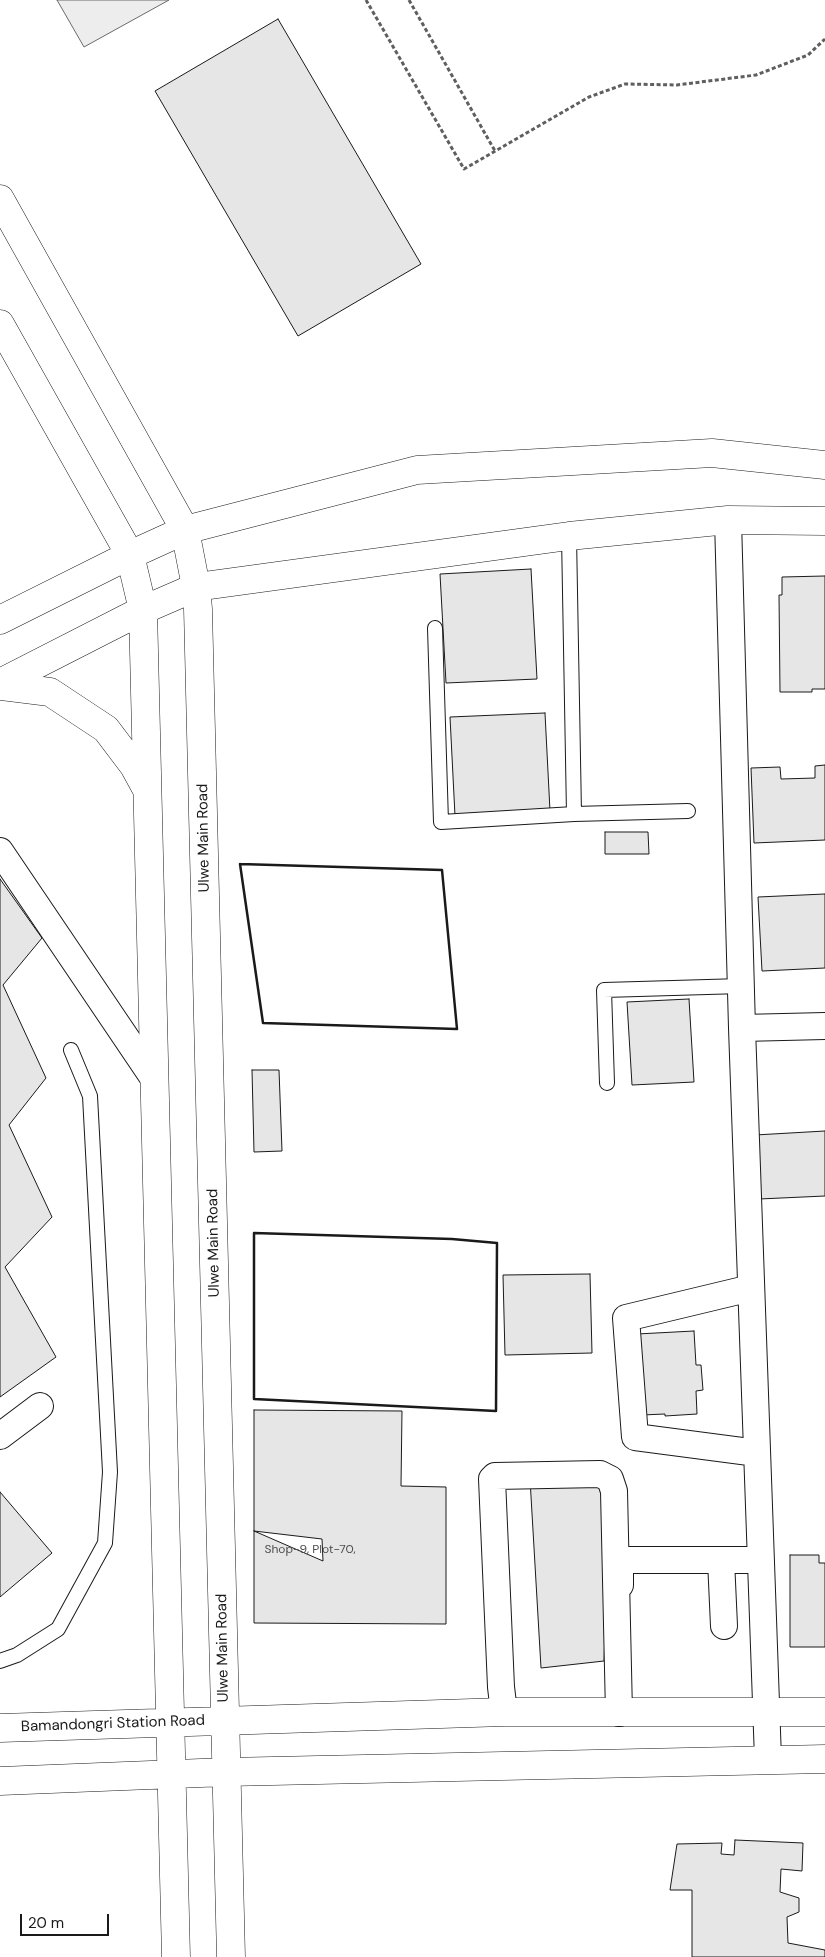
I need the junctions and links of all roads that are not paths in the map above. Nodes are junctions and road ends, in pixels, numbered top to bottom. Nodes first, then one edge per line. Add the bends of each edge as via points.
1 (0, 198) edge
2 (0, 324) edge
3 (825, 464) edge
4 (728, 520) junction
5 (825, 521) edge
6 (185, 530) junction
7 (569, 536) junction
8 (130, 555) junction
9 (196, 587) junction
10 (143, 610) junction
11 (0, 620) edge
12 (435, 628) dead end
13 (0, 684) edge
14 (147, 790) junction
15 (688, 811) dead end
16 (574, 814) junction
17 (0, 851) edge
18 (742, 986) junction
19 (825, 1026) edge
20 (742, 1028) junction
21 (71, 1050) dead end
22 (154, 1079) junction
23 (607, 1083) dead end
24 (751, 1288) junction
25 (40, 1406) dead end
26 (0, 1436) edge
27 (757, 1454) junction
28 (721, 1560) junction
29 (761, 1560) junction
30 (724, 1626) dead end
31 (0, 1661) edge
32 (504, 1712) junction
33 (825, 1712) edge
34 (622, 1713) junction
35 (766, 1713) junction
36 (225, 1720) junction
37 (170, 1722) junction
38 (0, 1728) edge
39 (768, 1759) junction
40 (825, 1759) edge
41 (226, 1772) junction
42 (172, 1774) junction
43 (0, 1781) edge
44 (176, 1957) edge
45 (231, 1957) edge

1 - 6 street, Ulwe Main Road
2 - 8 street
3 - 6 street via 712,453 417,470
4 - 5 street
4 - 7 street
4 - 18 street
6 - 8 street
6 - 9 street, Ulwe Main Road
7 - 9 street
7 - 16 lane
8 - 10 street
8 - 11 street
9 - 10 street
9 - 36 street, Ulwe Main Road
10 - 13 street
10 - 14 street
12 - 16 lane via 441,822
13 - 14 street via 50,692 106,729 134,766
14 - 22 street
15 - 16 lane
17 - 22 street
18 - 20 street
18 - 23 lane via 604,990
19 - 20 street
20 - 24 street
21 - 31 lane via 90,1096 110,1472 105,1544 58,1629 17,1655
22 - 37 street
24 - 27 street
24 - 27 street via 626,1318 636,1437
25 - 26 street
27 - 29 street
28 - 29 street
28 - 30 street
28 - 34 street via 628,1560 620,1566
29 - 35 street
32 - 34 street, Bamandongri Station Road
32 - 34 street via 492,1479 495,1476 600,1474 610,1479 614,1491
32 - 36 street, Bamandongri Station Road
33 - 35 street, Bamandongri Station Road
34 - 35 street, Bamandongri Station Road
35 - 39 street
36 - 37 street, Bamandongri Station Road
36 - 41 street, Ulwe Main Road
37 - 38 street, Bamandongri Station Road
37 - 42 street
39 - 40 street
39 - 41 street
41 - 42 street
41 - 45 street, Ulwe Main Road
42 - 43 street
42 - 44 street

